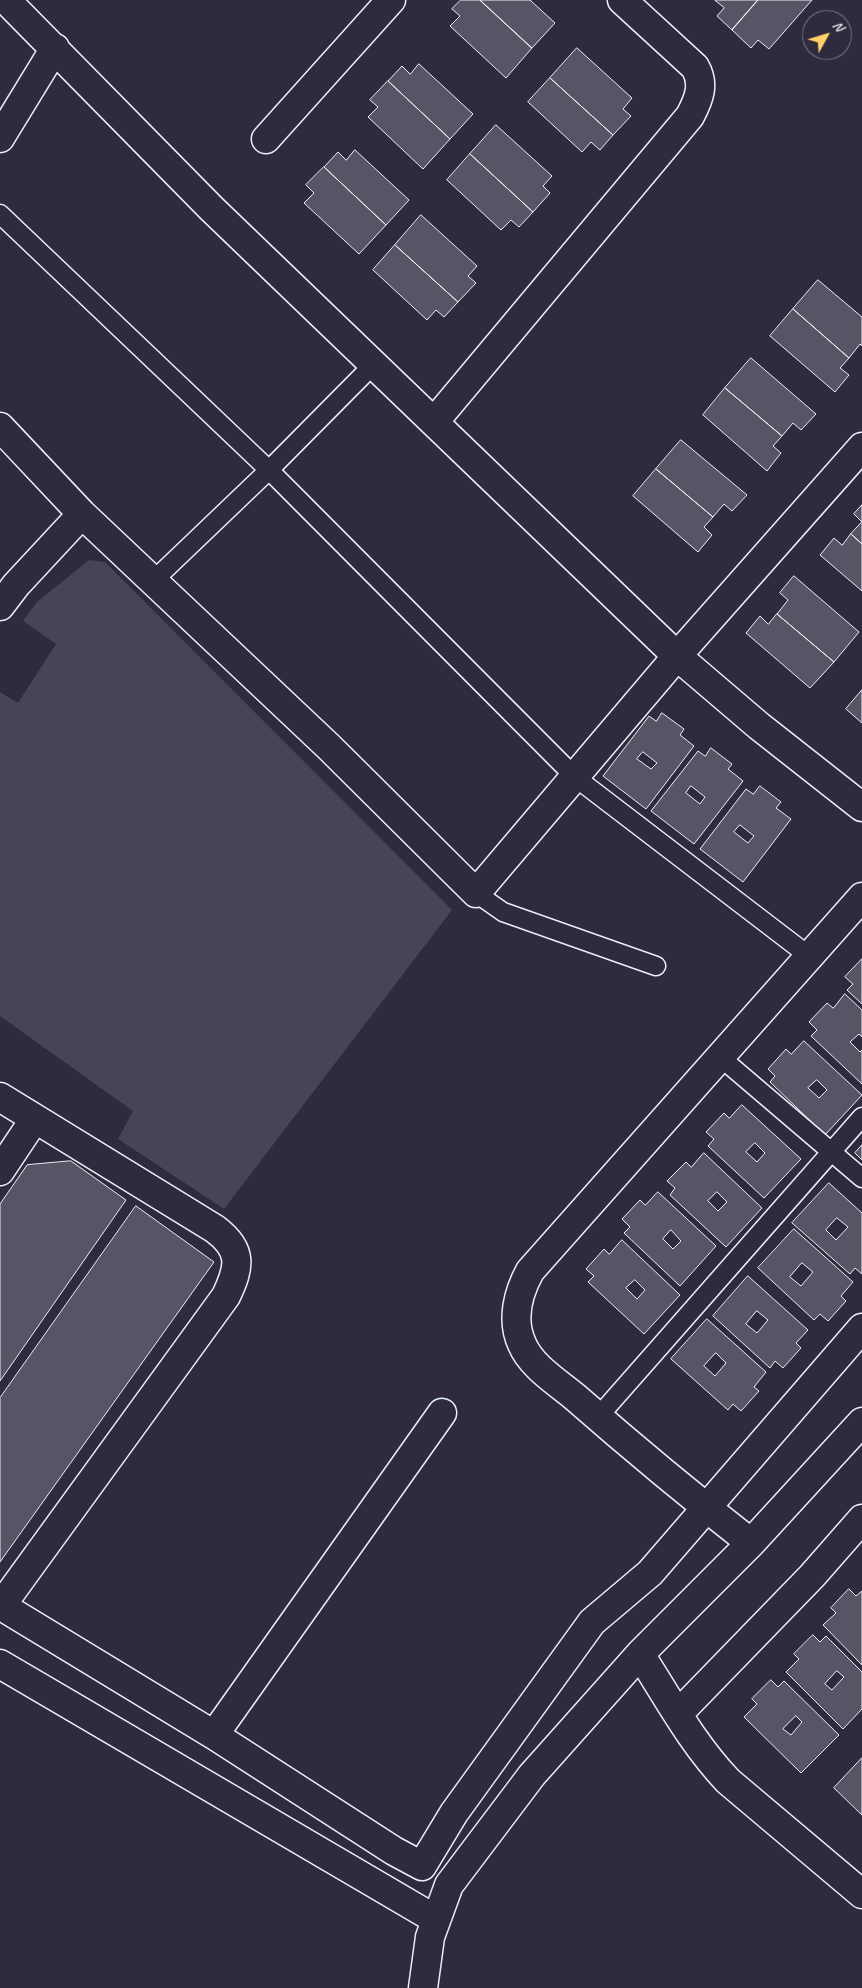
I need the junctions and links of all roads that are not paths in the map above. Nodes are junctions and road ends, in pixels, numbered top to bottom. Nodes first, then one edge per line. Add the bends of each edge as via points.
1 (6, 0) edge
2 (391, 0) edge
3 (622, 0) edge
4 (55, 48) junction
5 (0, 138) edge
6 (266, 139) dead end
7 (0, 214) edge
8 (373, 365) junction
9 (434, 422) junction
10 (0, 427) edge
11 (862, 447) edge
12 (269, 470) junction
13 (82, 514) junction
14 (152, 581) junction
15 (0, 606) edge
16 (677, 656) junction
17 (575, 777) junction
18 (862, 806) edge
19 (476, 893) junction
20 (862, 897) edge
21 (809, 956) junction
22 (656, 966) dead end
23 (719, 1056) junction
24 (0, 1097) edge
25 (862, 1117) edge
26 (34, 1120) junction
27 (832, 1151) junction
28 (0, 1171) edge
29 (862, 1178) edge
30 (862, 1328) edge
31 (442, 1413) dead end
32 (598, 1417) junction
33 (862, 1422) edge
34 (707, 1508) junction
35 (862, 1520) edge
36 (751, 1543) junction
37 (1, 1606) edge
38 (640, 1654) junction
39 (0, 1664) edge
40 (678, 1714) junction
41 (214, 1734) junction
42 (422, 1866) junction
43 (450, 1885) junction
44 (862, 1894) edge
45 (435, 1919) junction
46 (423, 1988) edge

1 - 4 street
2 - 6 street
3 - 9 street via 695,67 700,76 697,103 690,116
4 - 5 street
4 - 8 street via 212,209
7 - 12 lane
8 - 9 street
8 - 12 lane
9 - 16 street
10 - 13 street
11 - 16 street
12 - 14 lane
12 - 17 lane
13 - 14 street
13 - 15 street
14 - 19 street via 328,746
16 - 17 street
16 - 18 street
17 - 19 street
17 - 21 lane
19 - 22 lane via 502,912
20 - 21 street
21 - 23 street
23 - 27 lane
23 - 32 street via 530,1271 518,1298 517,1329 531,1359
24 - 26 street
25 - 27 lane
26 - 28 street
26 - 37 street via 215,1229 235,1249 237,1274 226,1296
27 - 29 lane
27 - 32 lane
30 - 34 street
31 - 41 street
32 - 34 street
33 - 36 street
34 - 36 street
34 - 42 street via 650,1573 586,1629 454,1813
35 - 40 street
36 - 38 street
37 - 41 street
38 - 40 street
38 - 43 street via 532,1775
39 - 45 street
40 - 44 street via 688,1734 728,1781
41 - 42 street via 394,1852
42 - 43 street
43 - 45 street
45 - 46 street

